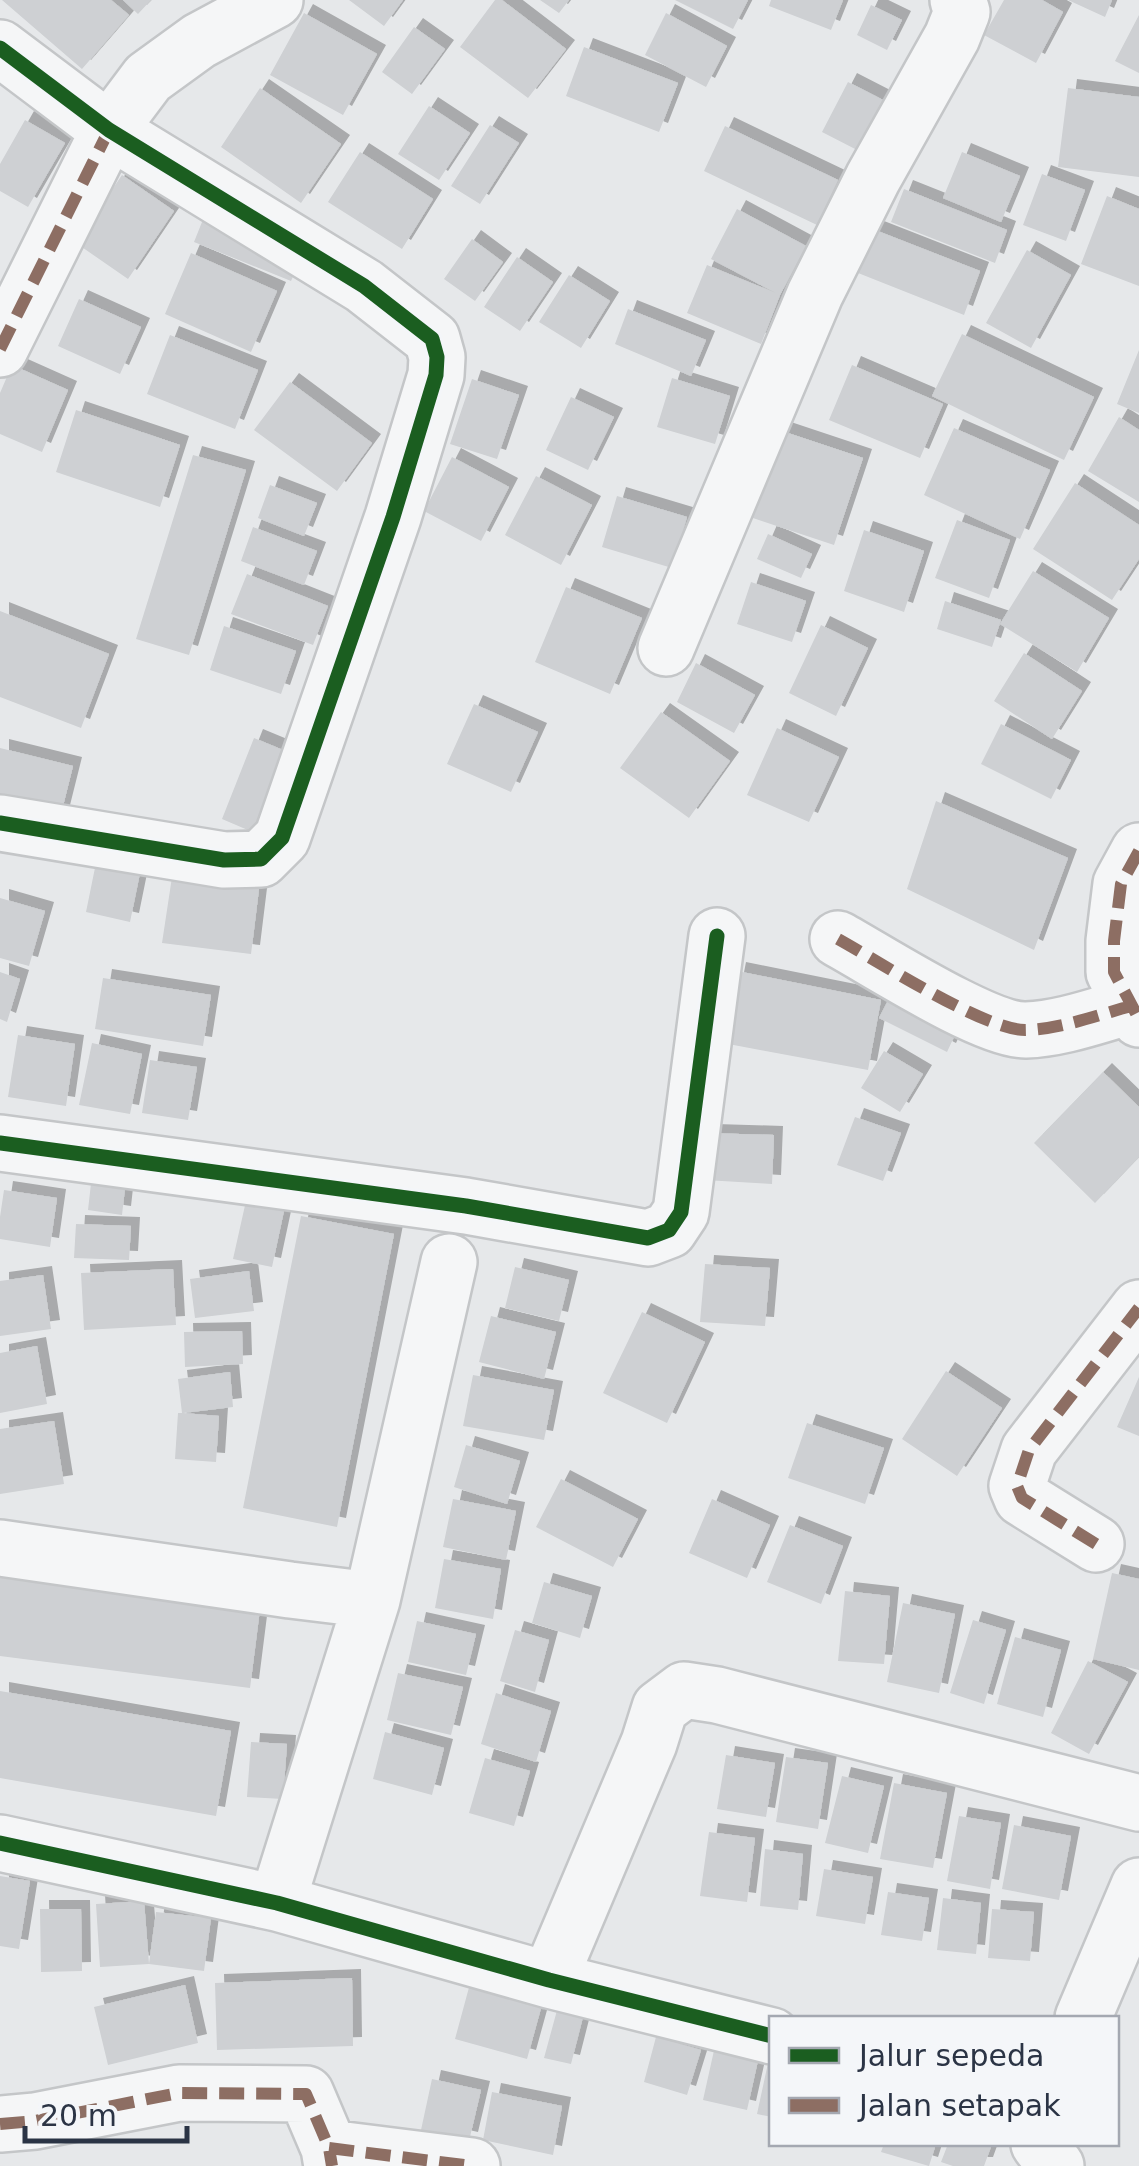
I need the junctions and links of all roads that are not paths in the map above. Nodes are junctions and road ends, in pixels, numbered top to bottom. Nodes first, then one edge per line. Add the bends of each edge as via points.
1 (274, 0) edge
2 (958, 0) edge
3 (0, 48) edge
4 (109, 130) junction
5 (0, 349) edge
6 (666, 648) dead end
7 (0, 823) edge
8 (1139, 850) edge
9 (717, 936) dead end
10 (838, 940) dead end
11 (1135, 1012) edge
12 (0, 1143) edge
13 (448, 1262) dead end
14 (1139, 1308) edge
15 (1096, 1544) dead end
16 (0, 1548) edge
17 (372, 1600) junction
18 (1139, 1802) edge
19 (0, 1843) edge
20 (1139, 1886) edge
21 (277, 1903) junction
22 (548, 1980) junction
23 (1084, 2016) edge
24 (769, 2035) edge
25 (0, 2124) edge
26 (1041, 2146) edge
27 (330, 2157) edge
28 (472, 2166) edge
29 (1056, 2166) edge

1 - 4 street via 148,78
2 - 6 street via 962,12 952,37 815,294
3 - 4 street
4 - 5 street
4 - 7 street via 364,286 432,340 436,376 282,838 260,859 224,860
8 - 11 street via 1121,884 1114,942 1114,972
9 - 12 street via 681,1212 669,1230 648,1238 430,1200
10 - 11 street via 962,1008 1018,1030
13 - 17 street
14 - 15 street via 1029,1450 1017,1486 1022,1498
16 - 17 street
17 - 21 street
18 - 22 street via 684,1690 660,1708
19 - 21 street
20 - 23 street
21 - 22 street
22 - 24 street
25 - 27 street via 179,2093 306,2094
26 - 29 street
27 - 28 street

